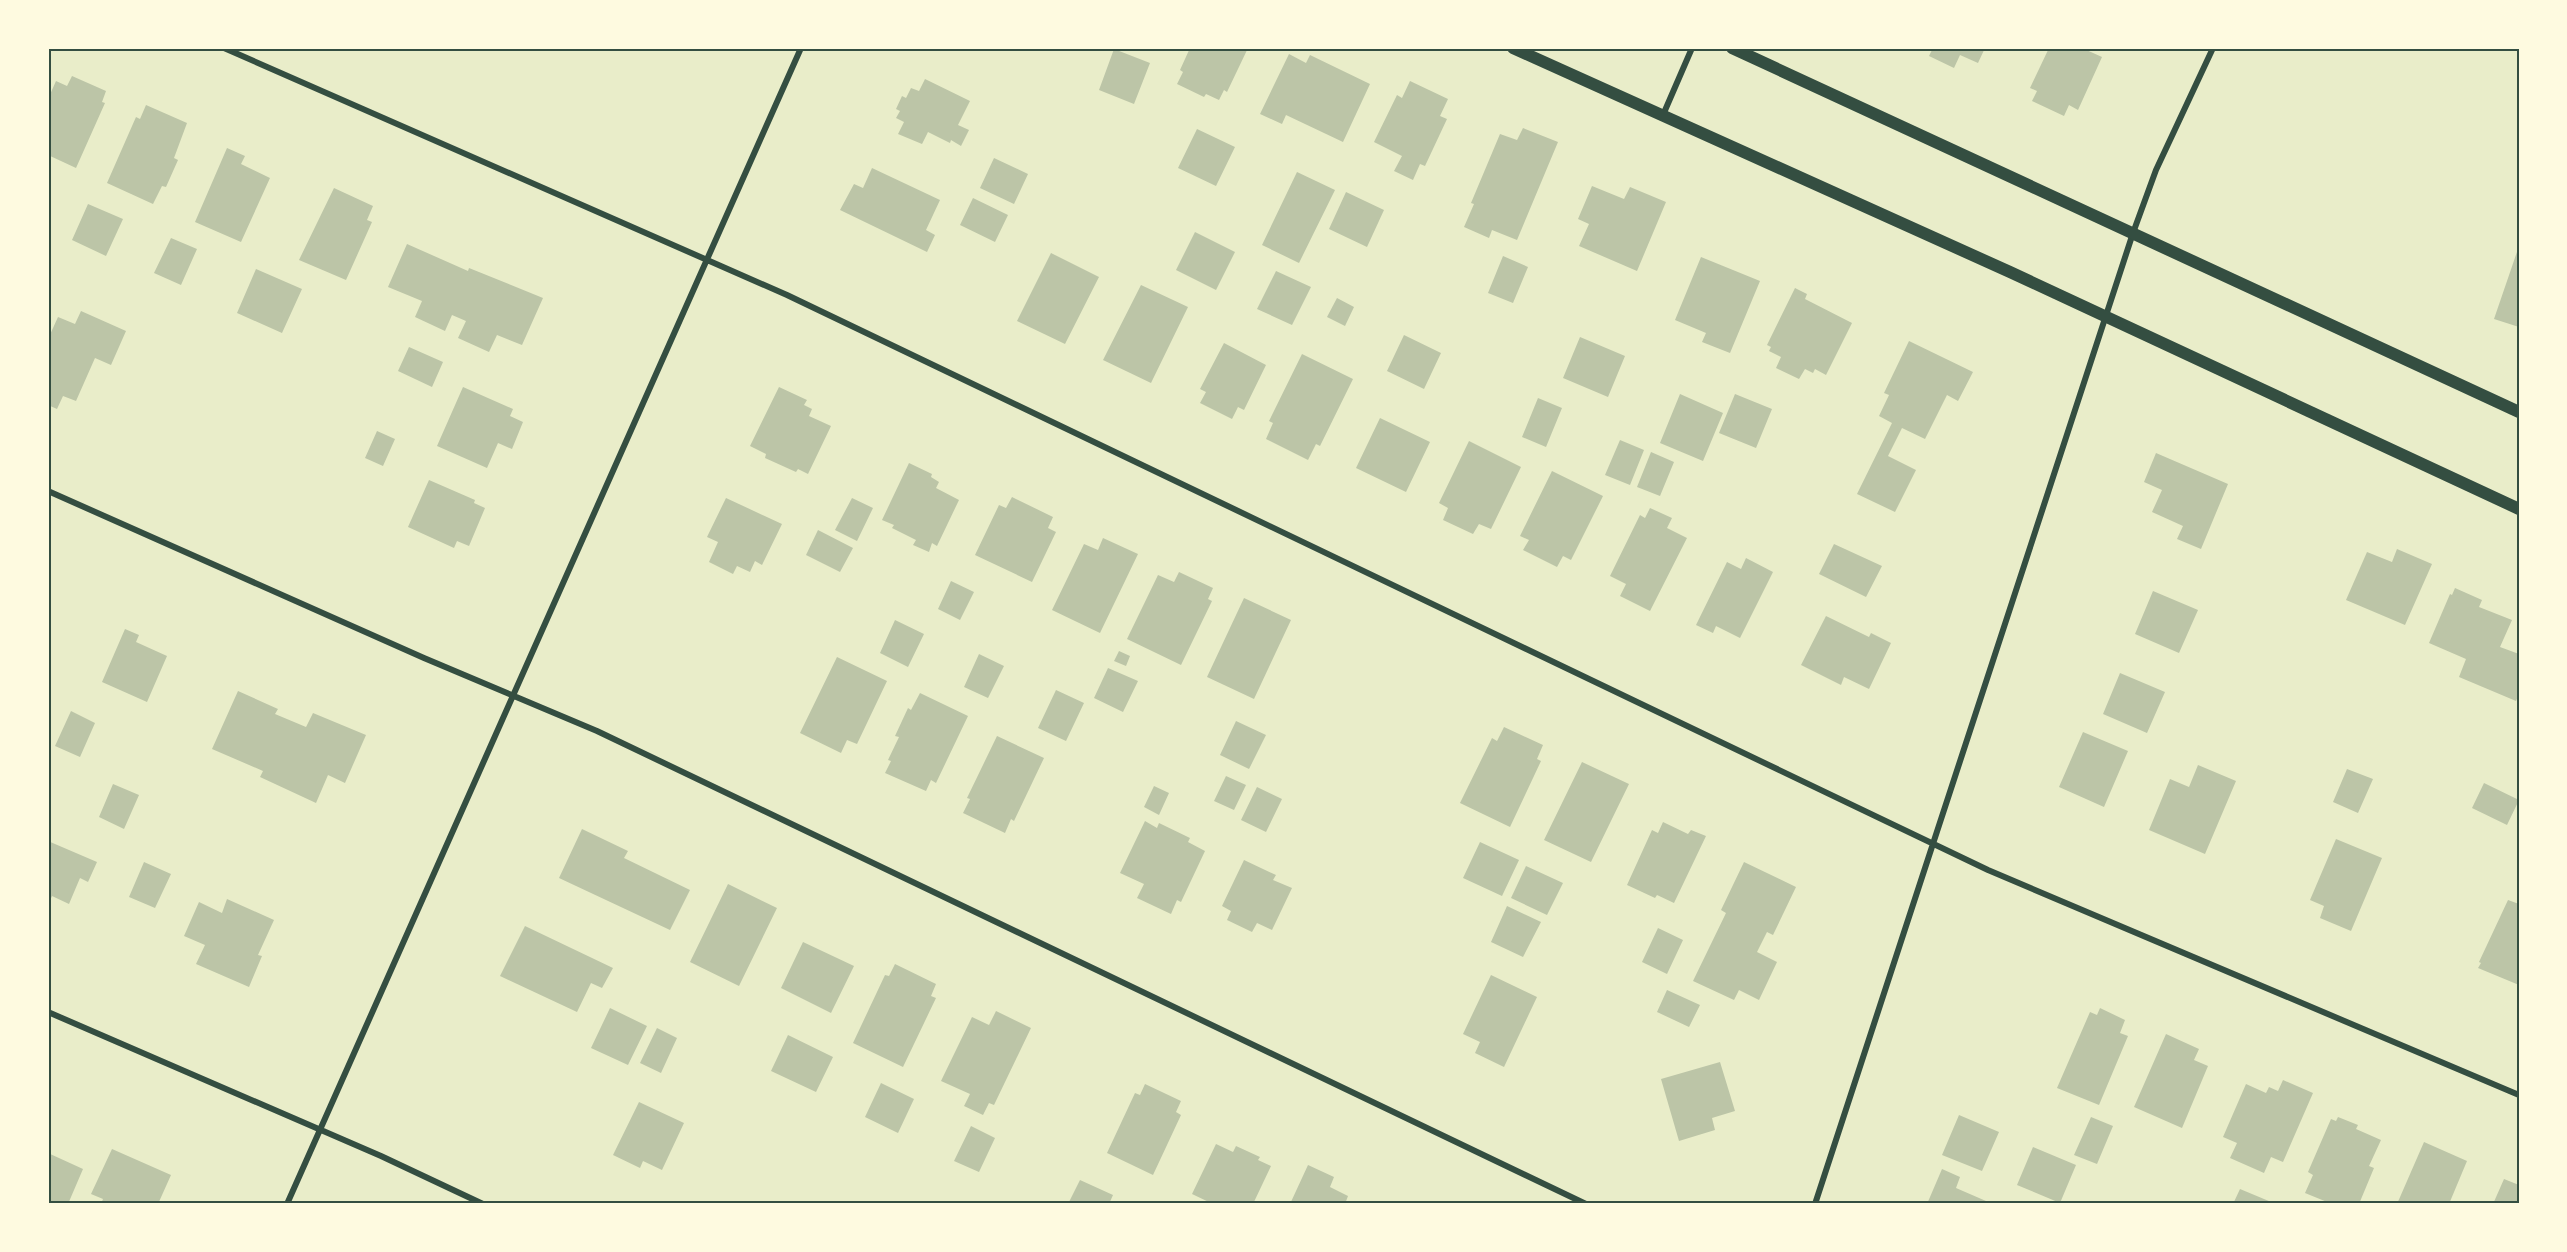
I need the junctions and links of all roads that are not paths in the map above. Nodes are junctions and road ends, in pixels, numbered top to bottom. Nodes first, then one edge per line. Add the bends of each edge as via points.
1 (224, 48) edge
2 (801, 48) edge
3 (1513, 48) edge
4 (1692, 48) edge
5 (1732, 48) edge
6 (2213, 48) edge
7 (1662, 116) junction
8 (2133, 233) junction
9 (707, 260) junction
10 (2105, 317) junction
11 (2519, 412) edge
12 (48, 491) edge
13 (2519, 509) edge
14 (514, 695) junction
15 (1933, 844) junction
16 (48, 1012) edge
17 (2519, 1095) edge
18 (320, 1130) junction
19 (287, 1204) edge
20 (483, 1204) edge
21 (1586, 1204) edge
22 (1815, 1204) edge

1 - 9 street
2 - 9 street
3 - 7 main road
4 - 7 street
5 - 8 main road
6 - 8 street via 2156,170
7 - 10 main road
8 - 10 street
8 - 11 main road
9 - 14 street
9 - 15 street via 788,295
10 - 13 main road
10 - 15 street
12 - 14 street
14 - 18 street
14 - 21 street via 629,746
15 - 17 street
15 - 22 street
16 - 18 street
18 - 19 street
18 - 20 street

